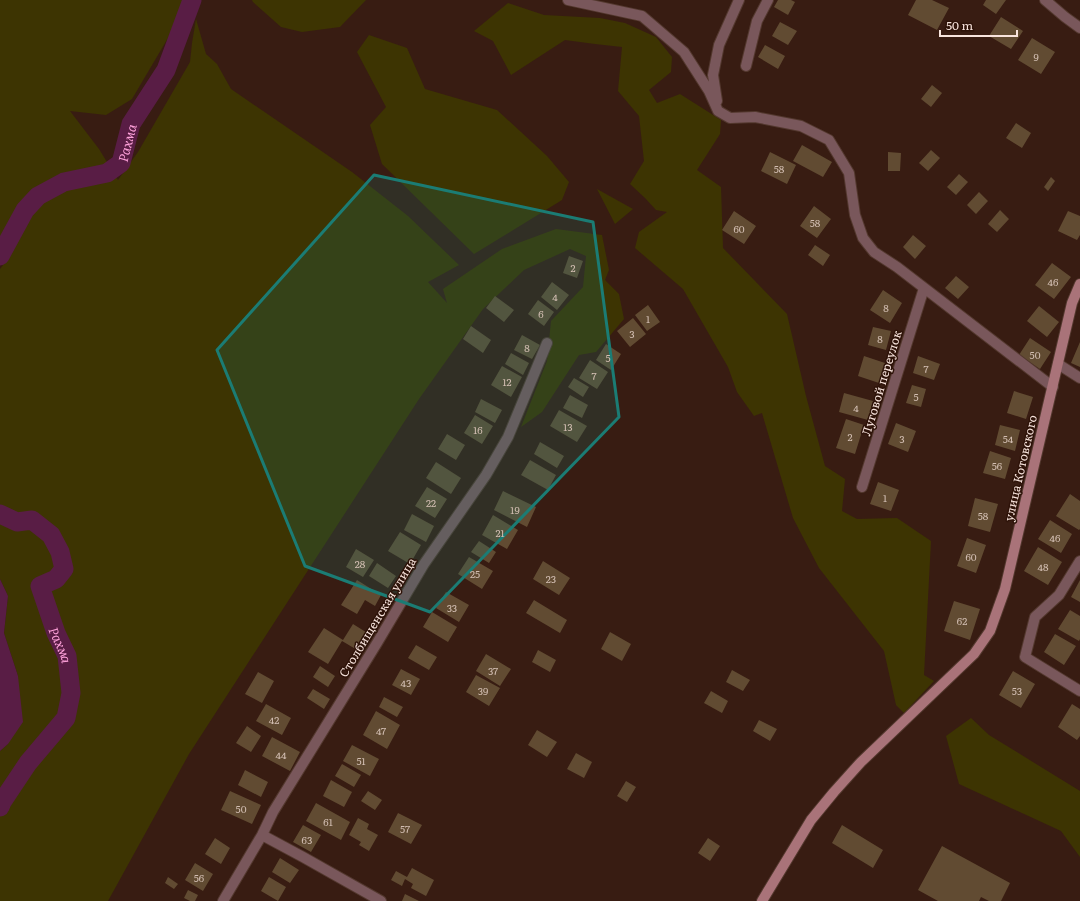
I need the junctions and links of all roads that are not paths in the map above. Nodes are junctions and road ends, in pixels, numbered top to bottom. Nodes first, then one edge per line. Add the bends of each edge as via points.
1 (568, 0) edge
2 (739, 0) edge
3 (768, 0) edge
4 (1044, 0) edge
5 (1080, 28) edge
6 (746, 66) dead end
7 (718, 111) junction
8 (1080, 284) edge
9 (924, 288) junction
10 (547, 344) dead end
11 (1058, 364) junction
12 (1080, 378) edge
13 (1053, 387) junction
14 (862, 487) dead end
15 (1080, 561) edge
16 (1080, 691) edge
17 (262, 835) junction
18 (223, 901) edge
19 (381, 901) edge
20 (762, 901) edge

1 - 7 street via 642,16 684,52 709,91
2 - 7 street via 719,44 713,75
3 - 6 street via 758,21
4 - 5 street
7 - 9 street via 730,118 755,118 801,126 829,140 849,173 855,215 863,238 874,252
8 - 11 street, улица Котовского via 1072,304
9 - 13 street
9 - 14 street, Луговой переулок
10 - 17 street, Столбищенская улица via 508,437 486,474 424,564 273,812
11 - 12 street
11 - 13 street, улица Котовского
13 - 20 street, улица Котовского via 1005,589 990,631 974,654 861,762 834,792 811,820
15 - 16 street via 1060,595 1035,617 1025,657
17 - 18 street, Столбищенская улица
17 - 19 street

